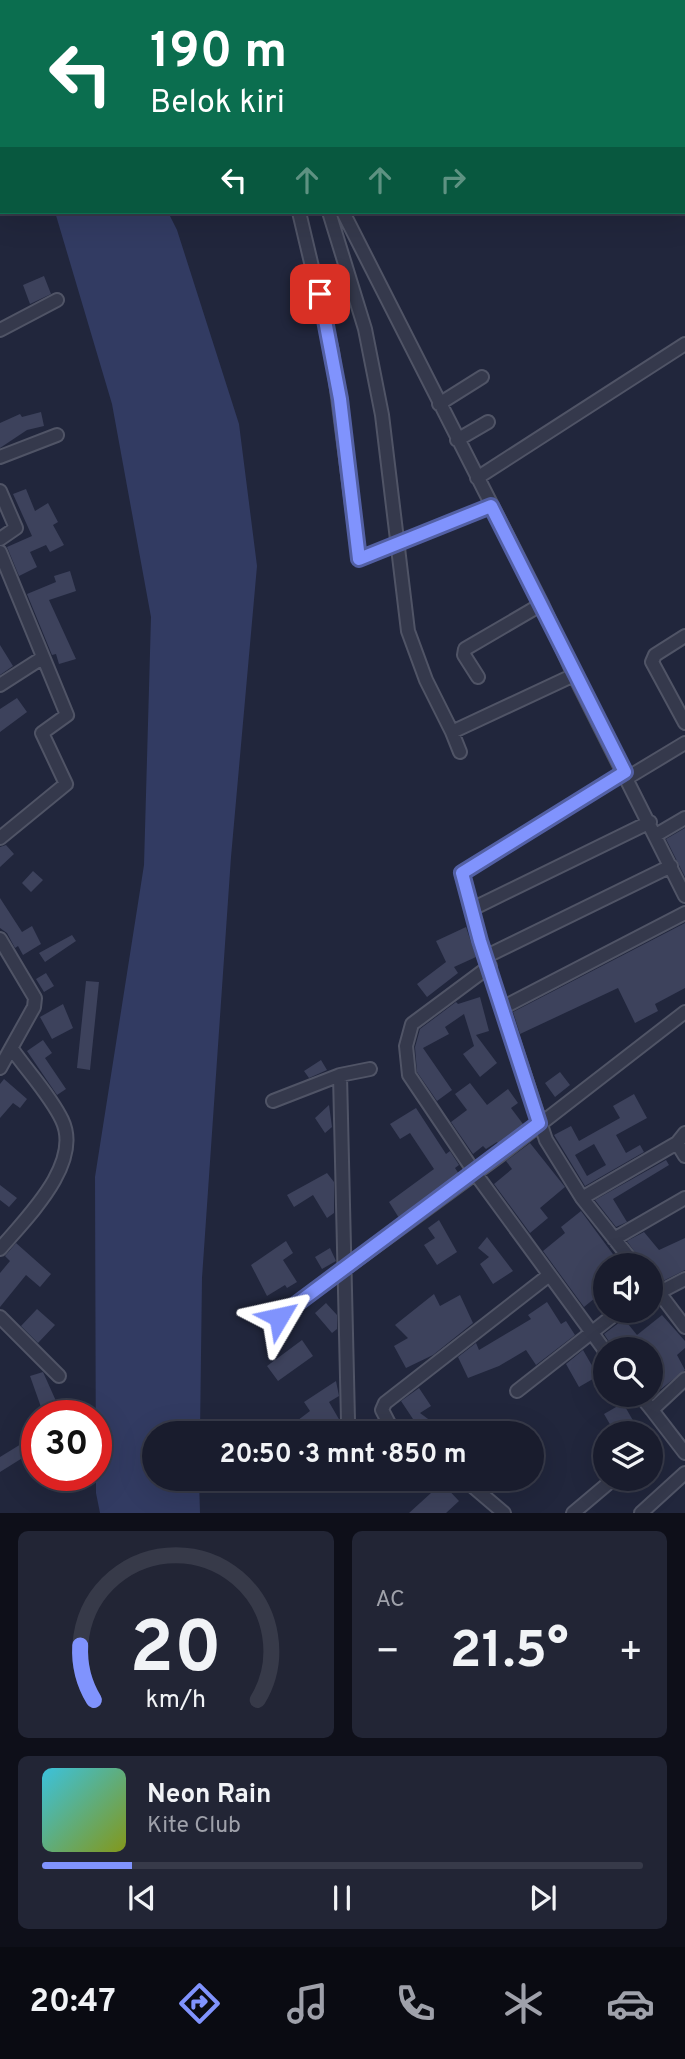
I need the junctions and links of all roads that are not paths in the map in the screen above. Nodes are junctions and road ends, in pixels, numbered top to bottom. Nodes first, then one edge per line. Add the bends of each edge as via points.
1 (299, 214) edge
2 (330, 214) edge
3 (344, 214) edge
4 (57, 300) dead end
5 (0, 330) edge
6 (685, 344) edge
7 (482, 377) dead end
8 (439, 404) junction
9 (488, 422) dead end
10 (57, 435) dead end
11 (457, 440) junction
12 (0, 457) edge
13 (477, 478) junction
14 (0, 491) edge
15 (491, 506) junction
16 (0, 538) edge
17 (398, 544) junction
18 (0, 552) edge
19 (542, 604) junction
20 (685, 636) edge
21 (42, 658) junction
22 (574, 675) junction
23 (478, 677) dead end
24 (0, 684) edge
25 (685, 723) edge
26 (452, 732) junction
27 (685, 743) edge
28 (460, 752) dead end
29 (626, 775) junction
30 (685, 818) edge
31 (650, 822) junction
32 (656, 835) junction
33 (0, 838) edge
34 (671, 866) junction
35 (685, 896) edge
36 (472, 909) junction
37 (685, 913) edge
38 (0, 939) edge
39 (488, 961) junction
40 (502, 1008) junction
41 (685, 1012) edge
42 (5, 1056) edge
43 (370, 1069) dead end
44 (340, 1075) junction
45 (273, 1101) dead end
46 (539, 1123) junction
47 (681, 1138) edge
48 (685, 1156) edge
49 (474, 1173) junction
50 (582, 1198) junction
51 (685, 1198) edge
52 (614, 1239) junction
53 (0, 1249) edge
54 (625, 1253) edge
55 (343, 1270) junction
56 (548, 1276) junction
57 (685, 1279) edge
58 (663, 1284) edge
59 (663, 1298) edge
60 (0, 1317) edge
61 (279, 1317) dead end
62 (604, 1323) edge
63 (685, 1327) edge
64 (591, 1334) junction
65 (594, 1337) edge
66 (59, 1376) dead end
67 (685, 1379) edge
68 (517, 1391) dead end
69 (650, 1407) edge
70 (652, 1410) junction
71 (348, 1420) dead end
72 (388, 1421) edge
73 (685, 1453) edge
74 (685, 1473) edge
75 (478, 1491) edge
76 (599, 1491) edge
77 (504, 1513) edge
78 (573, 1513) edge
79 (641, 1513) edge

1 - 17 street via 332,351 359,559
2 - 17 street via 365,328 382,415
3 - 8 street
4 - 5 street
6 - 13 street
7 - 8 street
8 - 11 street
9 - 11 street
10 - 12 street
11 - 13 street
13 - 15 street
14 - 16 street via 16,528
15 - 17 street
15 - 19 street
17 - 26 street via 410,638
18 - 21 street
19 - 22 street
19 - 23 street via 467,646 464,655
20 - 25 street via 655,655 652,662
21 - 24 street
21 - 33 street via 67,715 45,729 42,738 66,784
22 - 26 street
22 - 29 street
26 - 28 street
27 - 29 street
29 - 31 street
29 - 36 street via 462,873
30 - 32 street
31 - 32 street
31 - 36 street
32 - 34 street
34 - 35 street
34 - 39 street
36 - 39 street
37 - 40 street
38 - 42 street via 35,998
39 - 40 street
39 - 49 street via 412,1024 406,1046 410,1078
40 - 46 street
41 - 46 street
42 - 53 street via 61,1119 67,1137 57,1180
43 - 44 street
44 - 45 street
44 - 55 street
46 - 49 street
46 - 50 street
47 - 48 street
47 - 50 street
49 - 55 street
49 - 56 street
50 - 52 street
51 - 52 street
52 - 54 street
55 - 61 street
55 - 71 street
56 - 64 street
56 - 72 street via 385,1402 382,1410
57 - 58 street
59 - 63 street
60 - 66 street
62 - 64 street
64 - 65 street
64 - 68 street
67 - 70 street
69 - 70 street
70 - 73 street
74 - 79 street
75 - 77 street
76 - 78 street

